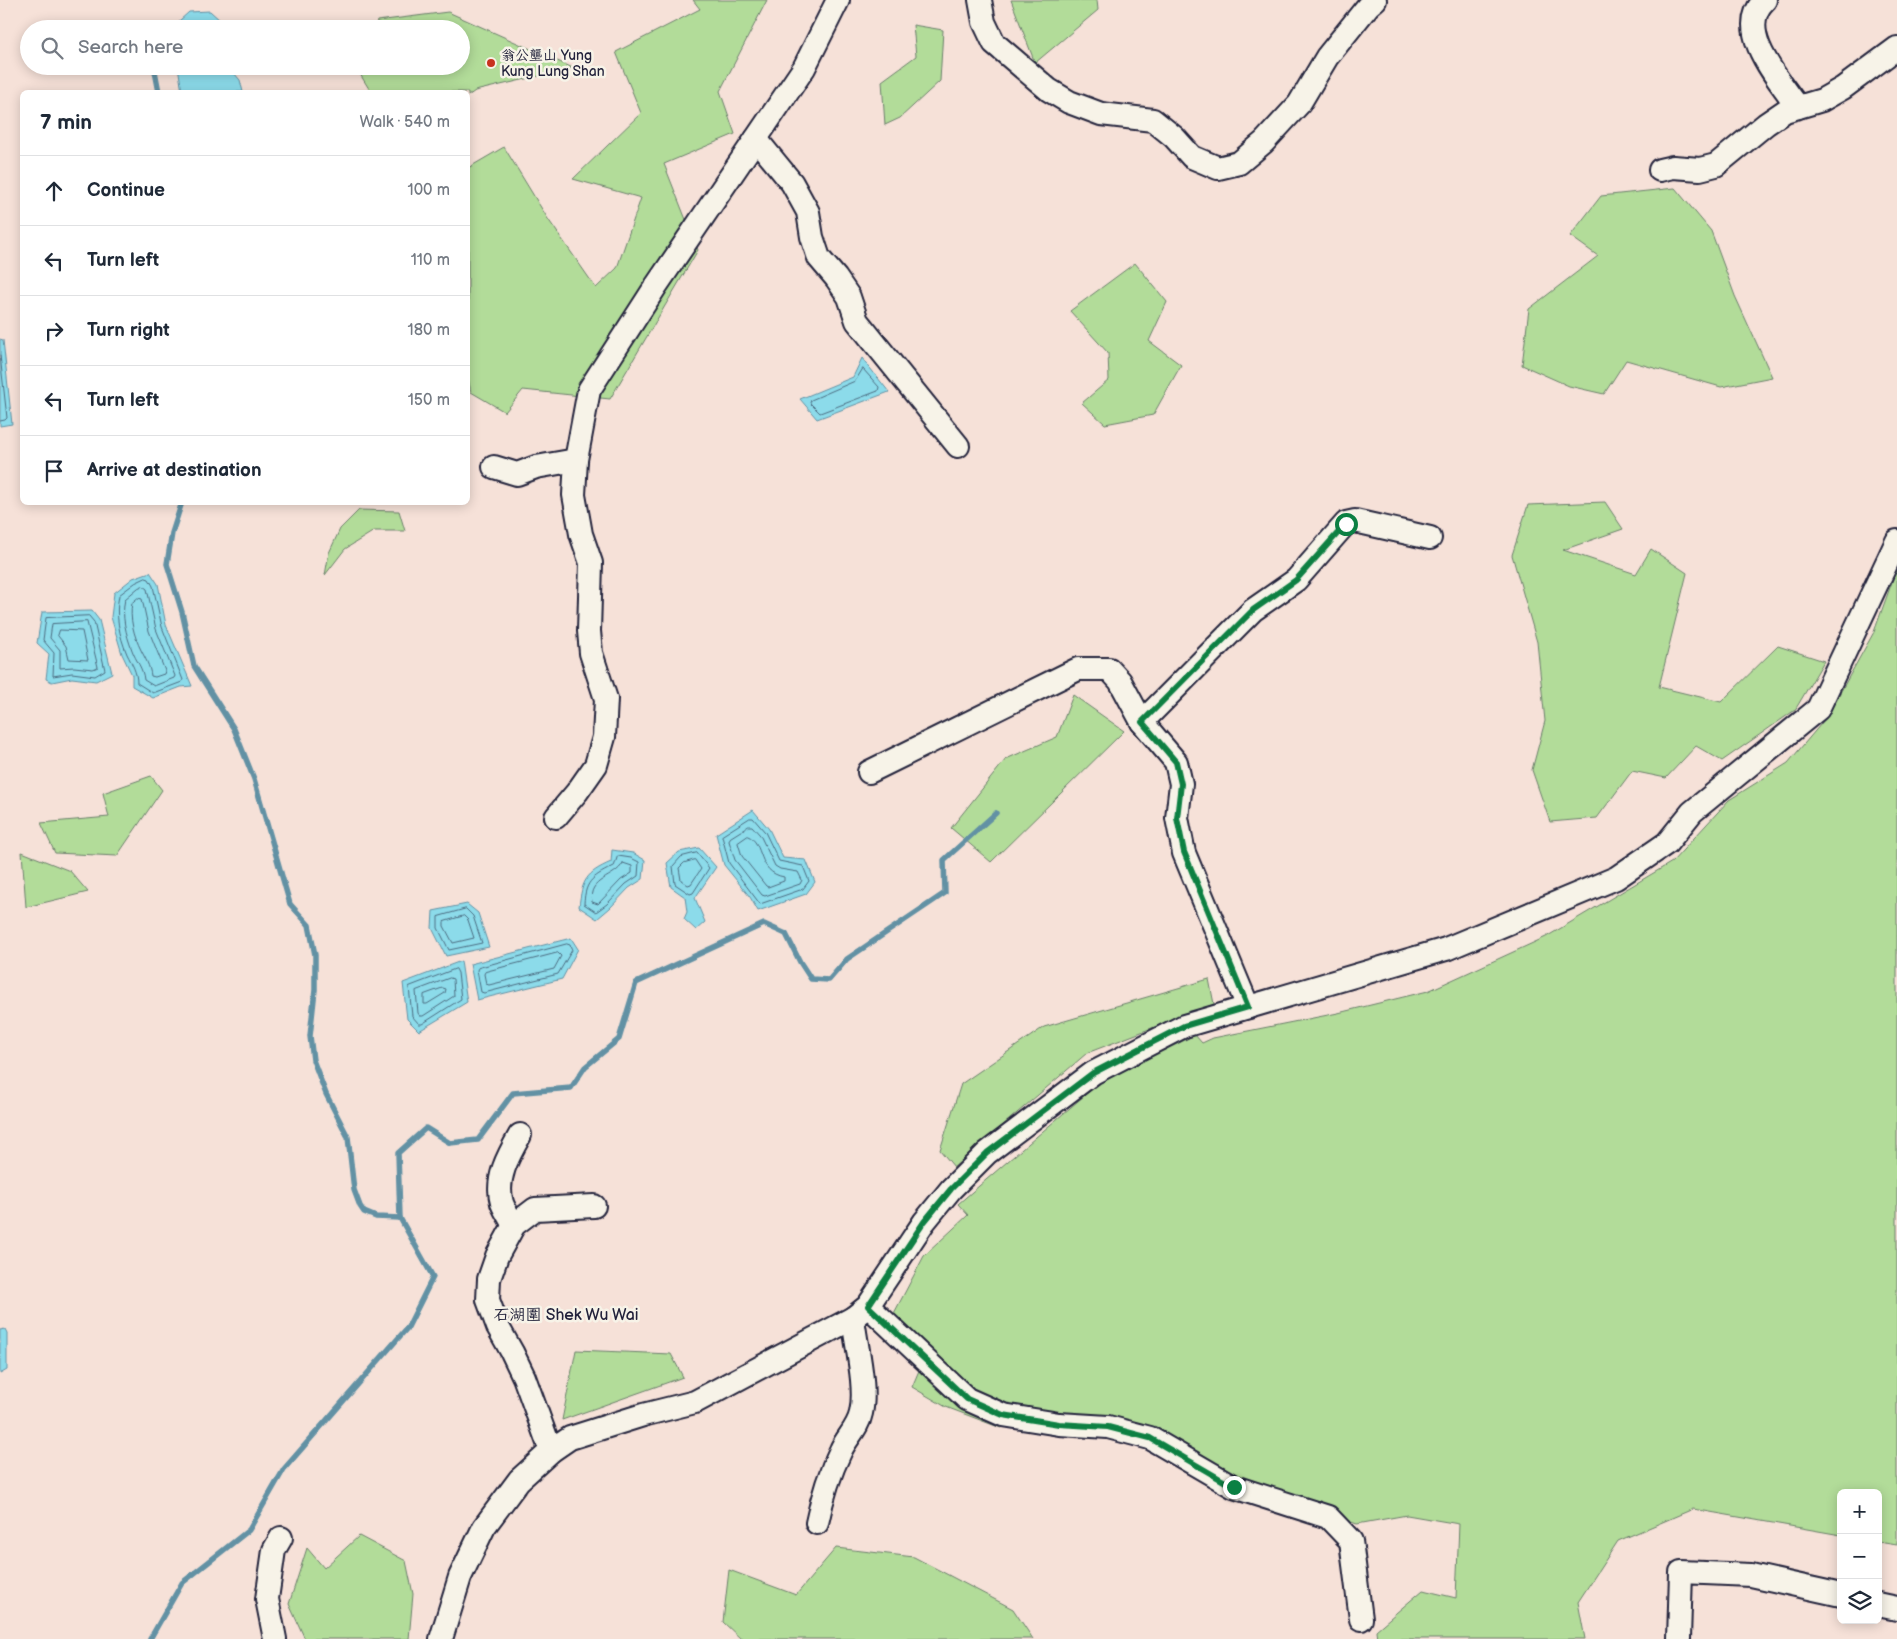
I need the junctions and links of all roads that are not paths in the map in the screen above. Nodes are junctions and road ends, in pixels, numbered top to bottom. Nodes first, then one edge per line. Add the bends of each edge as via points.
1 (838, 0) edge
2 (980, 0) edge
3 (1375, 0) edge
4 (1765, 0) edge
5 (1897, 48) edge
6 (1798, 107) junction
7 (756, 139) junction
8 (1660, 170) dead end
9 (958, 446) dead end
10 (576, 460) junction
11 (494, 467) dead end
12 (1430, 538) dead end
13 (1897, 541) edge
14 (1142, 722) junction
15 (869, 772) dead end
16 (556, 817) dead end
17 (1248, 1007) junction
18 (520, 1136) dead end
19 (594, 1206) dead end
20 (514, 1225) junction
21 (860, 1312) junction
22 (551, 1451) junction
23 (817, 1523) dead end
24 (281, 1538) dead end
25 (1837, 1594) edge
26 (1882, 1605) edge
27 (1897, 1608) edge
28 (1361, 1619) dead end
29 (275, 1639) edge
30 (441, 1639) edge
31 (1679, 1639) edge

1 - 7 street via 804,68
2 - 3 street via 984,22 994,43 1049,90 1068,102 1101,114 1153,120 1192,157 1218,168 1239,163 1300,104 1327,57
4 - 6 street via 1755,16 1757,47
5 - 6 street via 1843,88 1822,100
6 - 8 street via 1785,111 1766,124 1716,165 1700,169 1674,167
7 - 9 street via 792,183 808,212 819,258 849,297 857,321
7 - 10 street via 589,390
10 - 11 street via 516,474
10 - 16 street via 574,495 590,563 591,653 606,699 604,737 596,765
12 - 14 street via 1355,521 1346,524 1296,580 1253,610
13 - 17 street via 1818,709 1692,812 1667,843 1616,878 1446,949
14 - 15 street via 1109,669 1078,669
14 - 17 street via 1176,762 1181,784 1177,818 1184,852
17 - 21 street via 1184,1026 1093,1073 987,1153 924,1222
18 - 20 street via 503,1168 502,1178 502,1204
19 - 20 street via 535,1209
20 - 22 street via 489,1278 488,1300 524,1377
21 - 22 street via 695,1402 570,1438
21 - 23 street via 864,1396 861,1416 841,1448 825,1486
21 - 28 street via 967,1399 1003,1415 1059,1424 1108,1427 1150,1438 1234,1487 1328,1517 1351,1541
22 - 30 street via 519,1480 484,1527 460,1577
24 - 29 street via 274,1550 267,1599
25 - 31 street via 1751,1575 1681,1572
26 - 27 street

